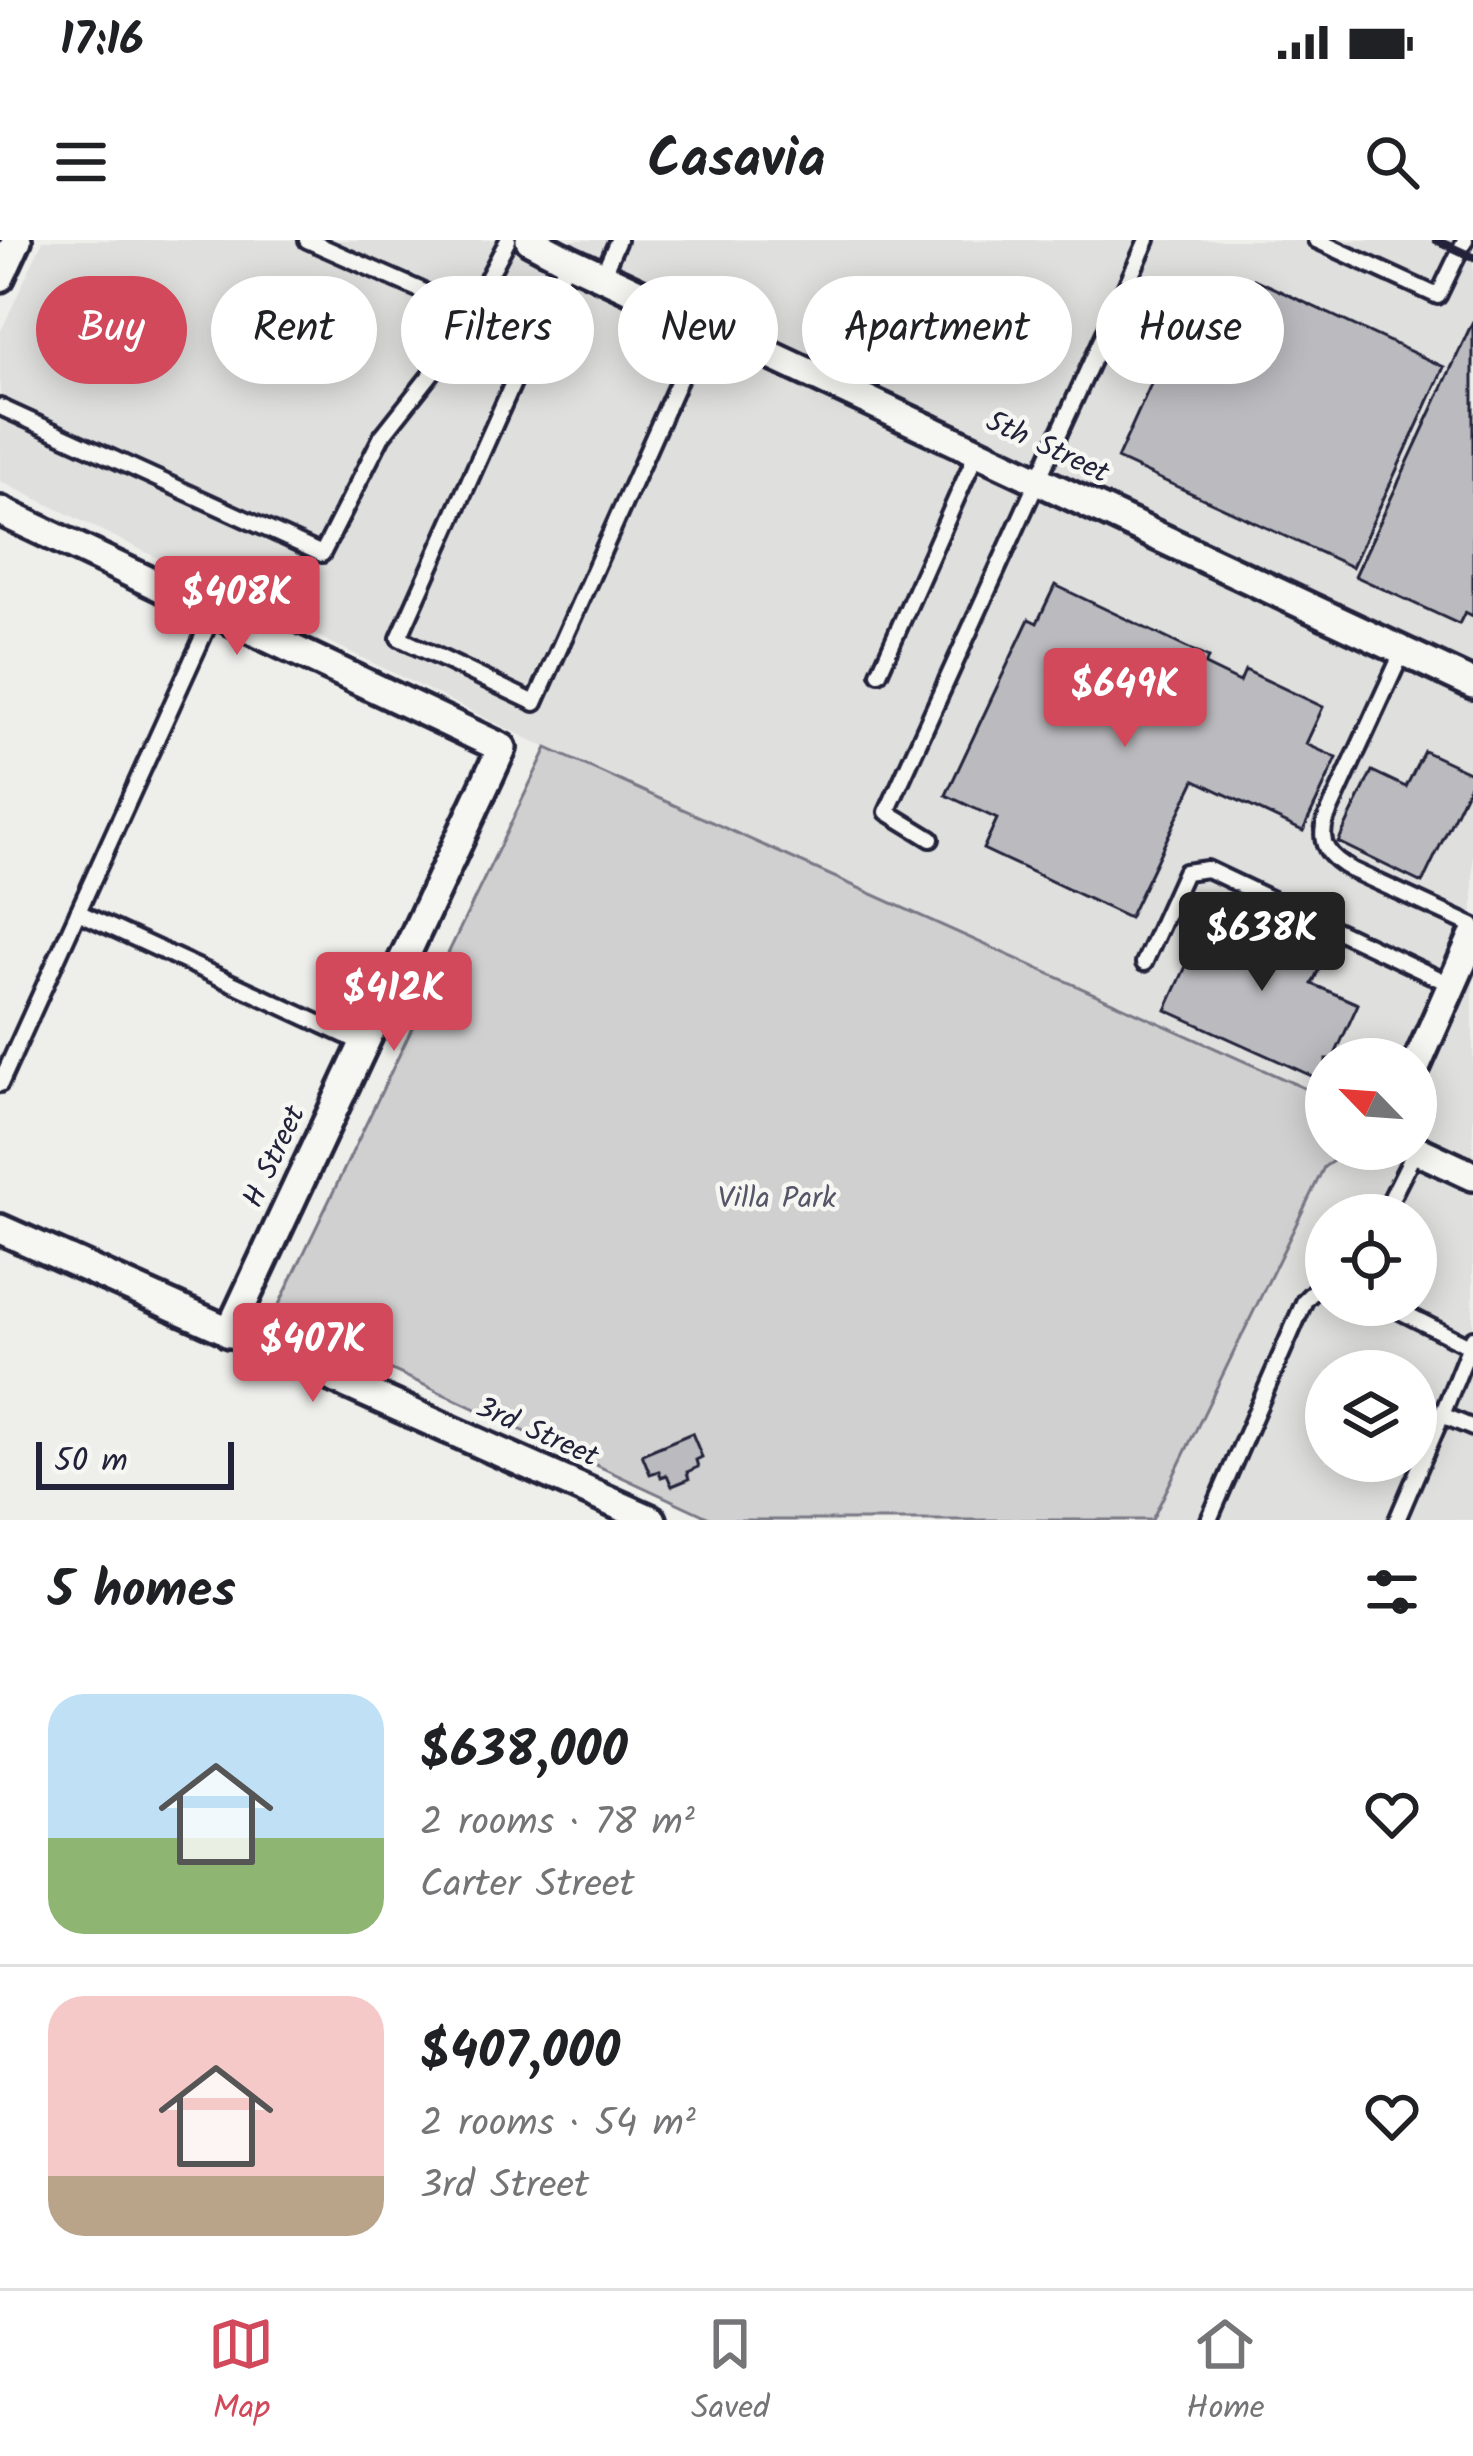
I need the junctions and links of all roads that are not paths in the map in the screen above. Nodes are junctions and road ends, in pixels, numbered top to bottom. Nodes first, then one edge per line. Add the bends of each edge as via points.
1 (17, 240) edge
2 (307, 240) edge
3 (508, 240) edge
4 (530, 240) edge
5 (618, 240) edge
6 (1147, 240) edge
7 (1316, 240) edge
8 (1465, 240) edge
9 (568, 260) junction
10 (489, 276) edge
11 (602, 276) junction
12 (0, 278) edge
13 (401, 282) edge
14 (618, 284) edge
15 (778, 359) edge
16 (423, 384) edge
17 (677, 384) edge
18 (0, 407) edge
19 (977, 452) junction
20 (1036, 480) junction
21 (0, 512) edge
22 (214, 612) junction
23 (1403, 651) junction
24 (879, 673) dead end
25 (1473, 684) edge
26 (931, 839) dead end
27 (78, 913) junction
28 (1473, 926) edge
29 (1473, 937) edge
30 (1144, 963) dead end
31 (1452, 985) junction
32 (1428, 1038) edge
33 (364, 1044) junction
34 (0, 1084) edge
35 (1437, 1159) edge
36 (1473, 1176) edge
37 (0, 1229) edge
38 (1305, 1300) edge
39 (1435, 1326) edge
40 (229, 1333) junction
41 (1471, 1342) edge
42 (1442, 1415) junction
43 (1473, 1428) edge
44 (652, 1520) edge
45 (1209, 1520) edge
46 (1397, 1520) edge

1 - 12 street
2 - 13 lane
3 - 10 lane
4 - 9 street, 5th Street
5 - 11 lane
6 - 20 lane
7 - 8 lane via 1438,296
9 - 11 street, 5th Street
9 - 17 lane via 399,638 535,703
11 - 14 street, 5th Street
15 - 19 street, 5th Street
16 - 18 lane via 382,436 322,554
19 - 20 street, 5th Street
19 - 24 lane
20 - 23 street, 5th Street
20 - 26 lane via 887,812
21 - 22 street
22 - 27 lane
22 - 33 street, H Street via 502,748
23 - 25 street, 5th Street
23 - 28 lane via 1326,819 1324,845 1352,870
27 - 33 lane
27 - 34 lane
29 - 31 street
30 - 31 lane via 1185,872 1207,869
31 - 32 street
33 - 40 street, H Street
35 - 36 street
37 - 40 street, 3rd Street
38 - 45 lane
39 - 41 lane
40 - 44 street, 3rd Street
41 - 42 lane
42 - 43 lane
42 - 46 lane

